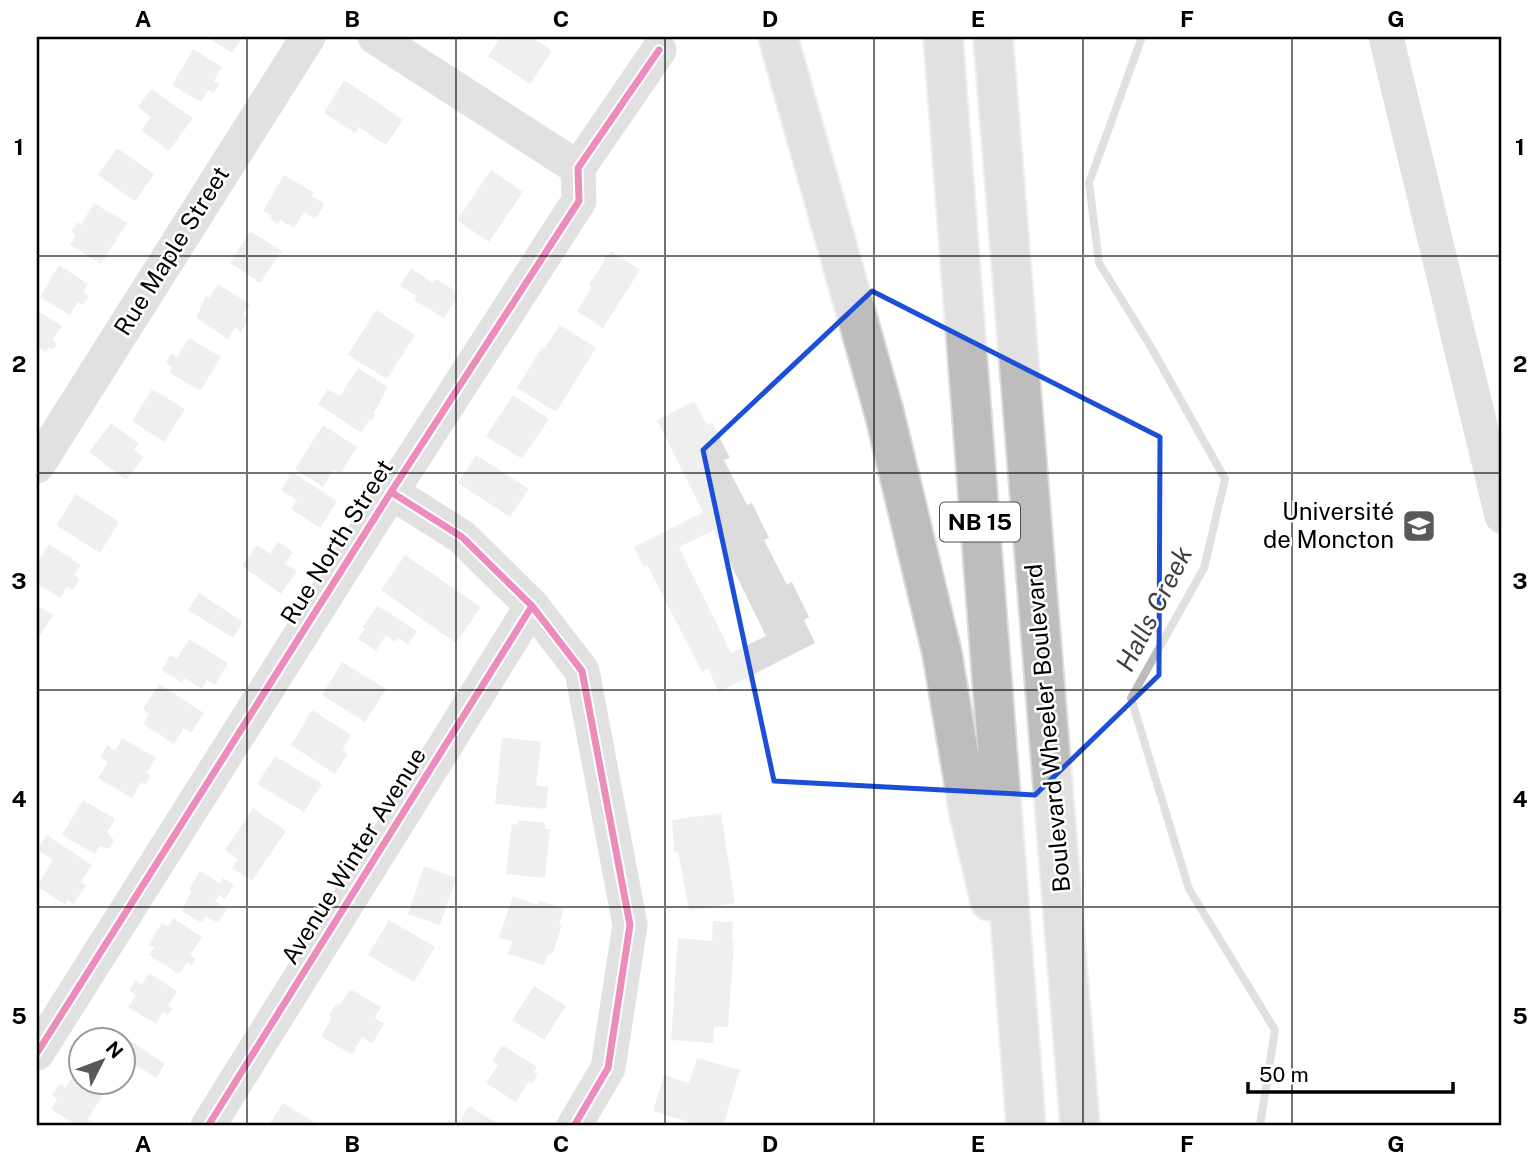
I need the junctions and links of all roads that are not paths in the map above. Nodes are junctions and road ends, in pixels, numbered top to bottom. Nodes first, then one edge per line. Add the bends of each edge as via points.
1 (308, 37) edge
2 (375, 37) edge
3 (778, 37) edge
4 (943, 37) edge
5 (993, 37) edge
6 (1012, 37) edge
7 (1386, 37) edge
8 (659, 50) dead end
9 (578, 168) junction
10 (1005, 188) junction
11 (37, 466) edge
12 (391, 492) junction
13 (1502, 516) edge
14 (532, 606) junction
15 (1017, 1008) junction
16 (37, 1053) edge
17 (208, 1126) edge
18 (574, 1126) edge
19 (1026, 1126) edge
20 (1080, 1126) edge

1 - 11 street, Rue Maple Street
2 - 9 street
3 - 15 highway via 887,425 942,653 969,813
4 - 15 highway, Boulevard Wheeler Boulevard / NB 15
5 - 10 highway, Boulevard Wheeler Boulevard / NB 15
6 - 10 highway
7 - 13 street
8 - 9 street
9 - 12 street, Rue North Street via 579,201
10 - 20 highway, Boulevard Wheeler Boulevard / NB 15
12 - 14 street via 462,537
12 - 16 street, Rue North Street
14 - 17 street, Avenue Winter Avenue
14 - 18 street via 582,671 630,925 608,1068
15 - 19 highway, Boulevard Wheeler Boulevard / NB 15

